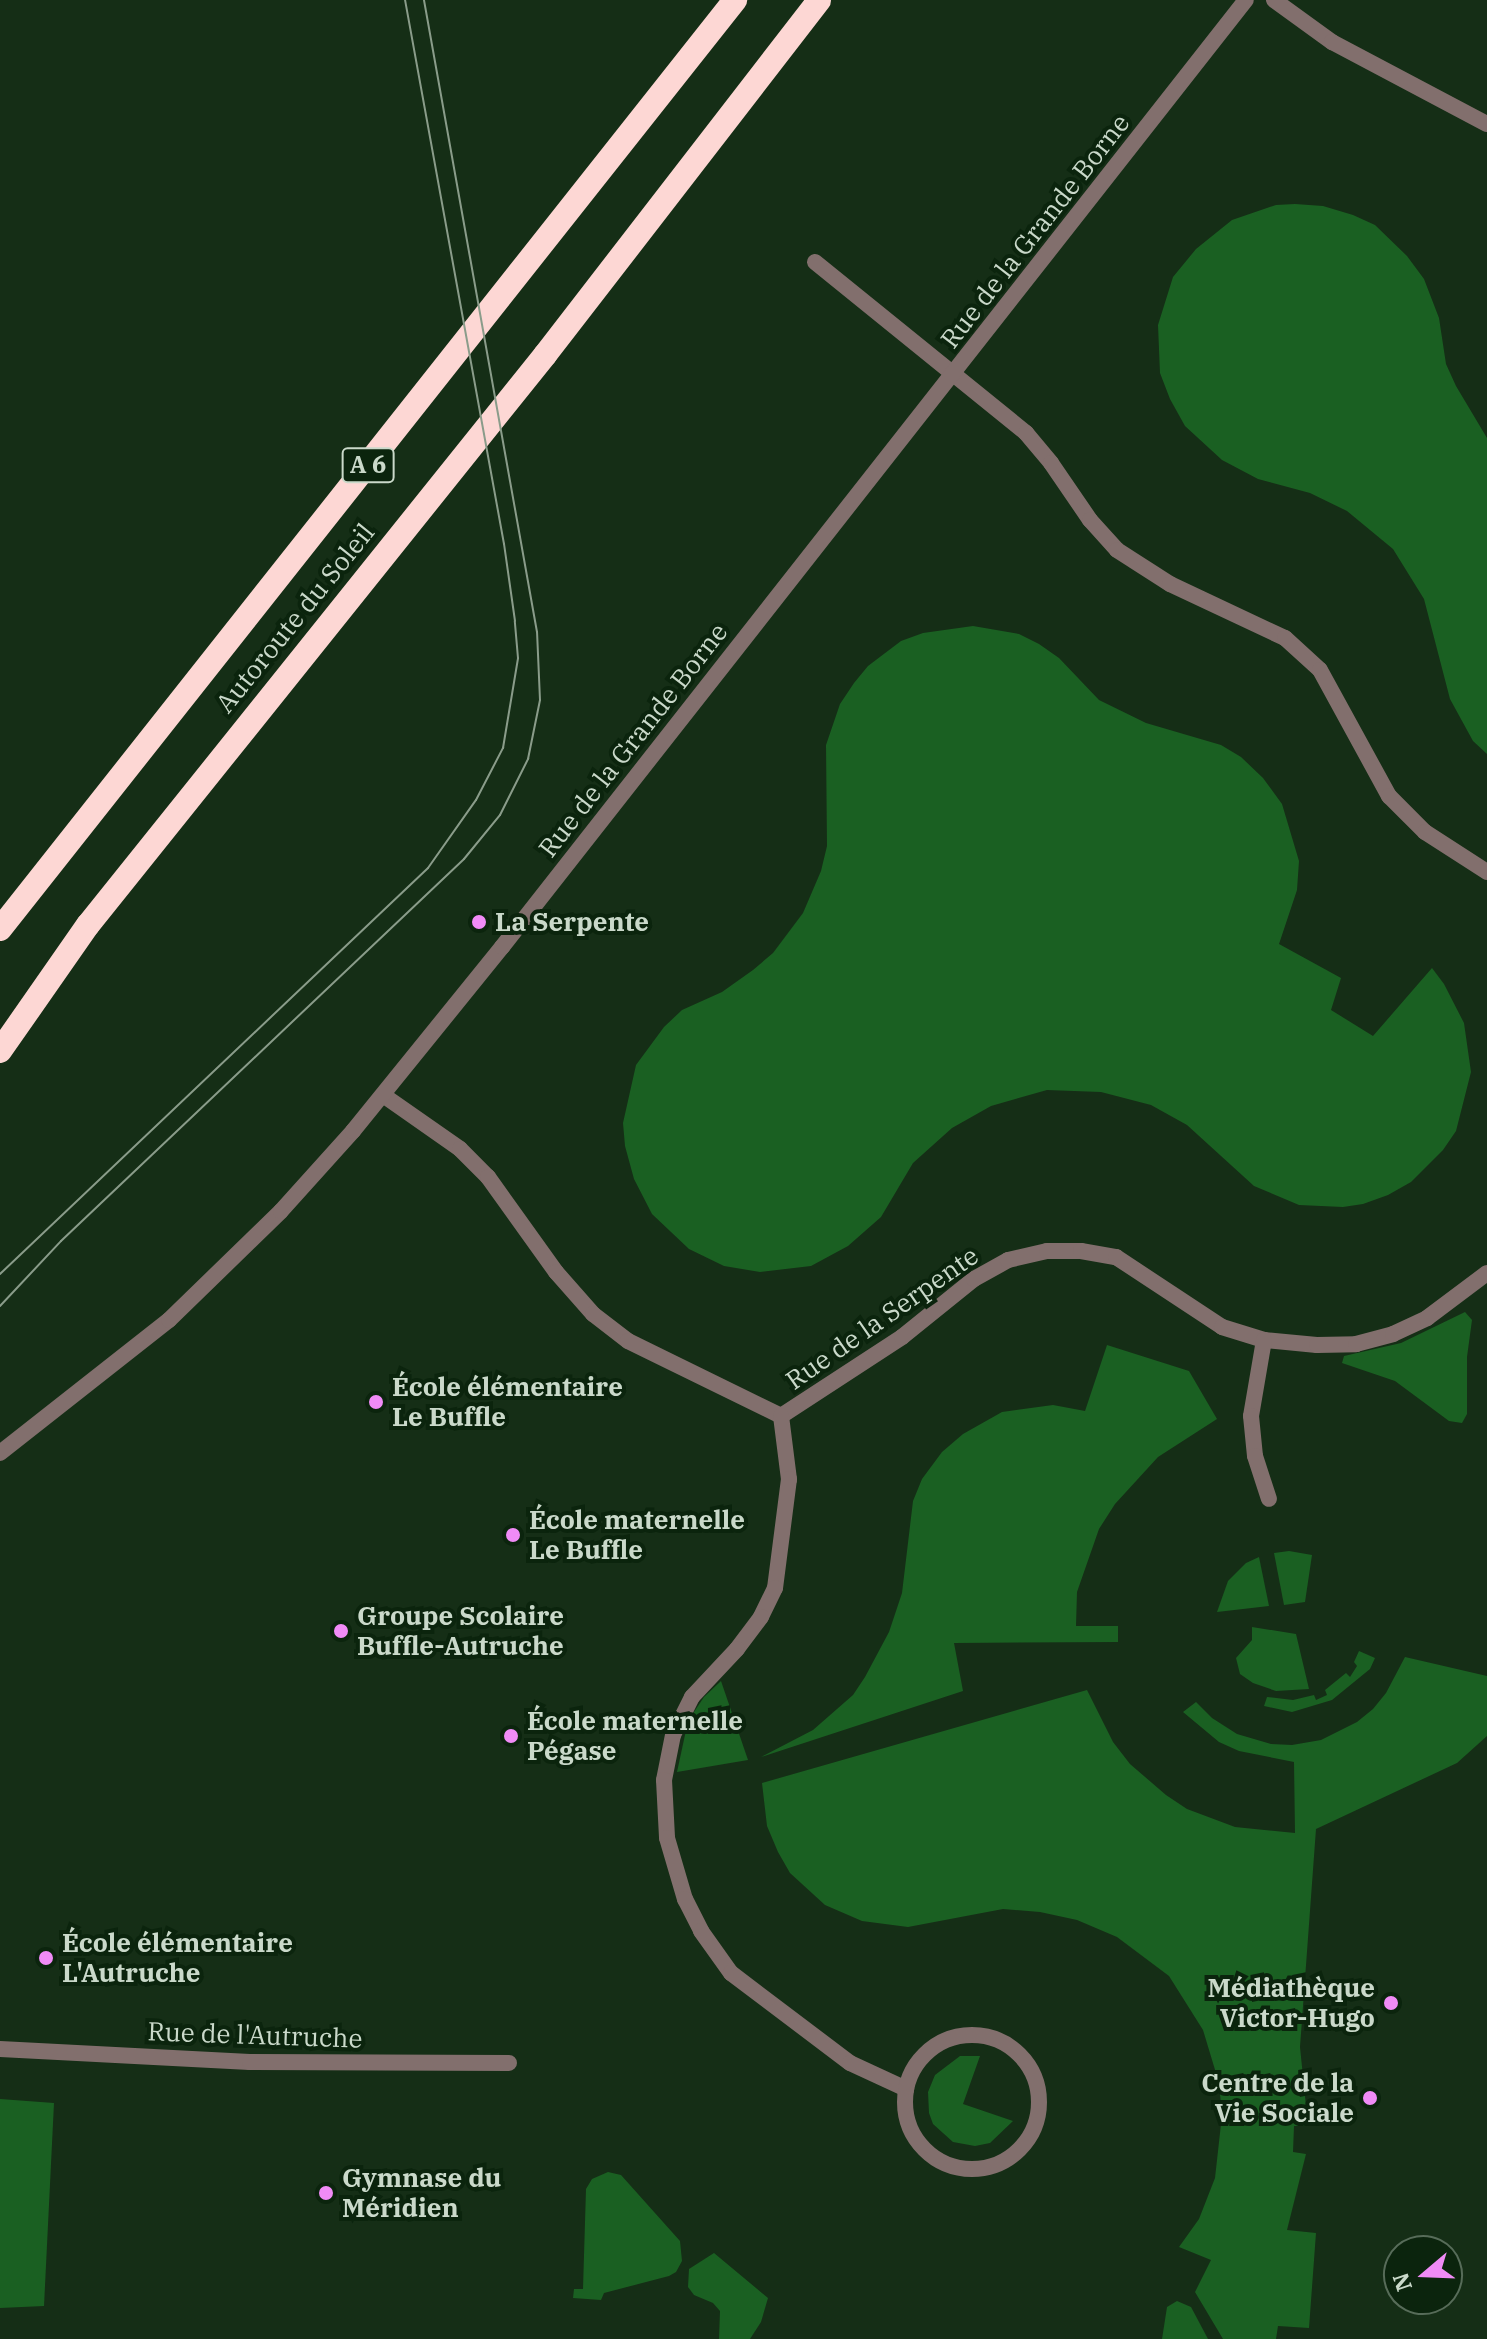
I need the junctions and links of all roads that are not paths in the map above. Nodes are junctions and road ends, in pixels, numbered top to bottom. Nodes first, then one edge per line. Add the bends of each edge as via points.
1 (735, 0) edge
2 (819, 0) edge
3 (1246, 0) edge
4 (1274, 0) edge
5 (1487, 124) edge
6 (815, 262) dead end
7 (953, 375) junction
8 (1487, 872) edge
9 (0, 929) edge
10 (0, 1051) edge
11 (383, 1095) junction
12 (1487, 1273) edge
13 (1264, 1340) junction
14 (781, 1416) junction
15 (0, 1453) edge
16 (1269, 1499) dead end
17 (0, 2049) edge
18 (509, 2063) dead end
19 (906, 2089) junction

1 - 9 highway, Autoroute du Soleil / A 6
2 - 10 highway, Autoroute du Soleil / A 6 via 545,355 88,925
3 - 7 street, Rue de la Grande Borne
4 - 5 street via 1332,42
6 - 7 street
7 - 8 street via 1026,433 1117,550 1170,584 1285,638 1320,670 1389,796 1425,832
7 - 11 street, Rue de la Grande Borne
11 - 14 street, Rue de la Serpente via 460,1149 488,1177 593,1314 628,1341
11 - 15 street, Rue de la Grande Borne via 281,1211 169,1320
12 - 13 street, Rue de la Serpente via 1454,1301 1393,1334 1356,1344
13 - 14 street, Rue de la Serpente via 1222,1327 1116,1257 1047,1251 1008,1260 974,1279 914,1329
13 - 16 street via 1251,1416 1255,1456
14 - 19 street via 789,1479 775,1588 737,1649 692,1697 673,1735 664,1780 667,1838 685,1899 731,1973 850,2063
17 - 18 street, Rue de l'Autruche via 250,2062
19 - 19 street via 905,2110 923,2149 961,2169 1003,2163 1033,2133 1040,2111 1031,2066 995,2038 972,2034 929,2049 914,2067

